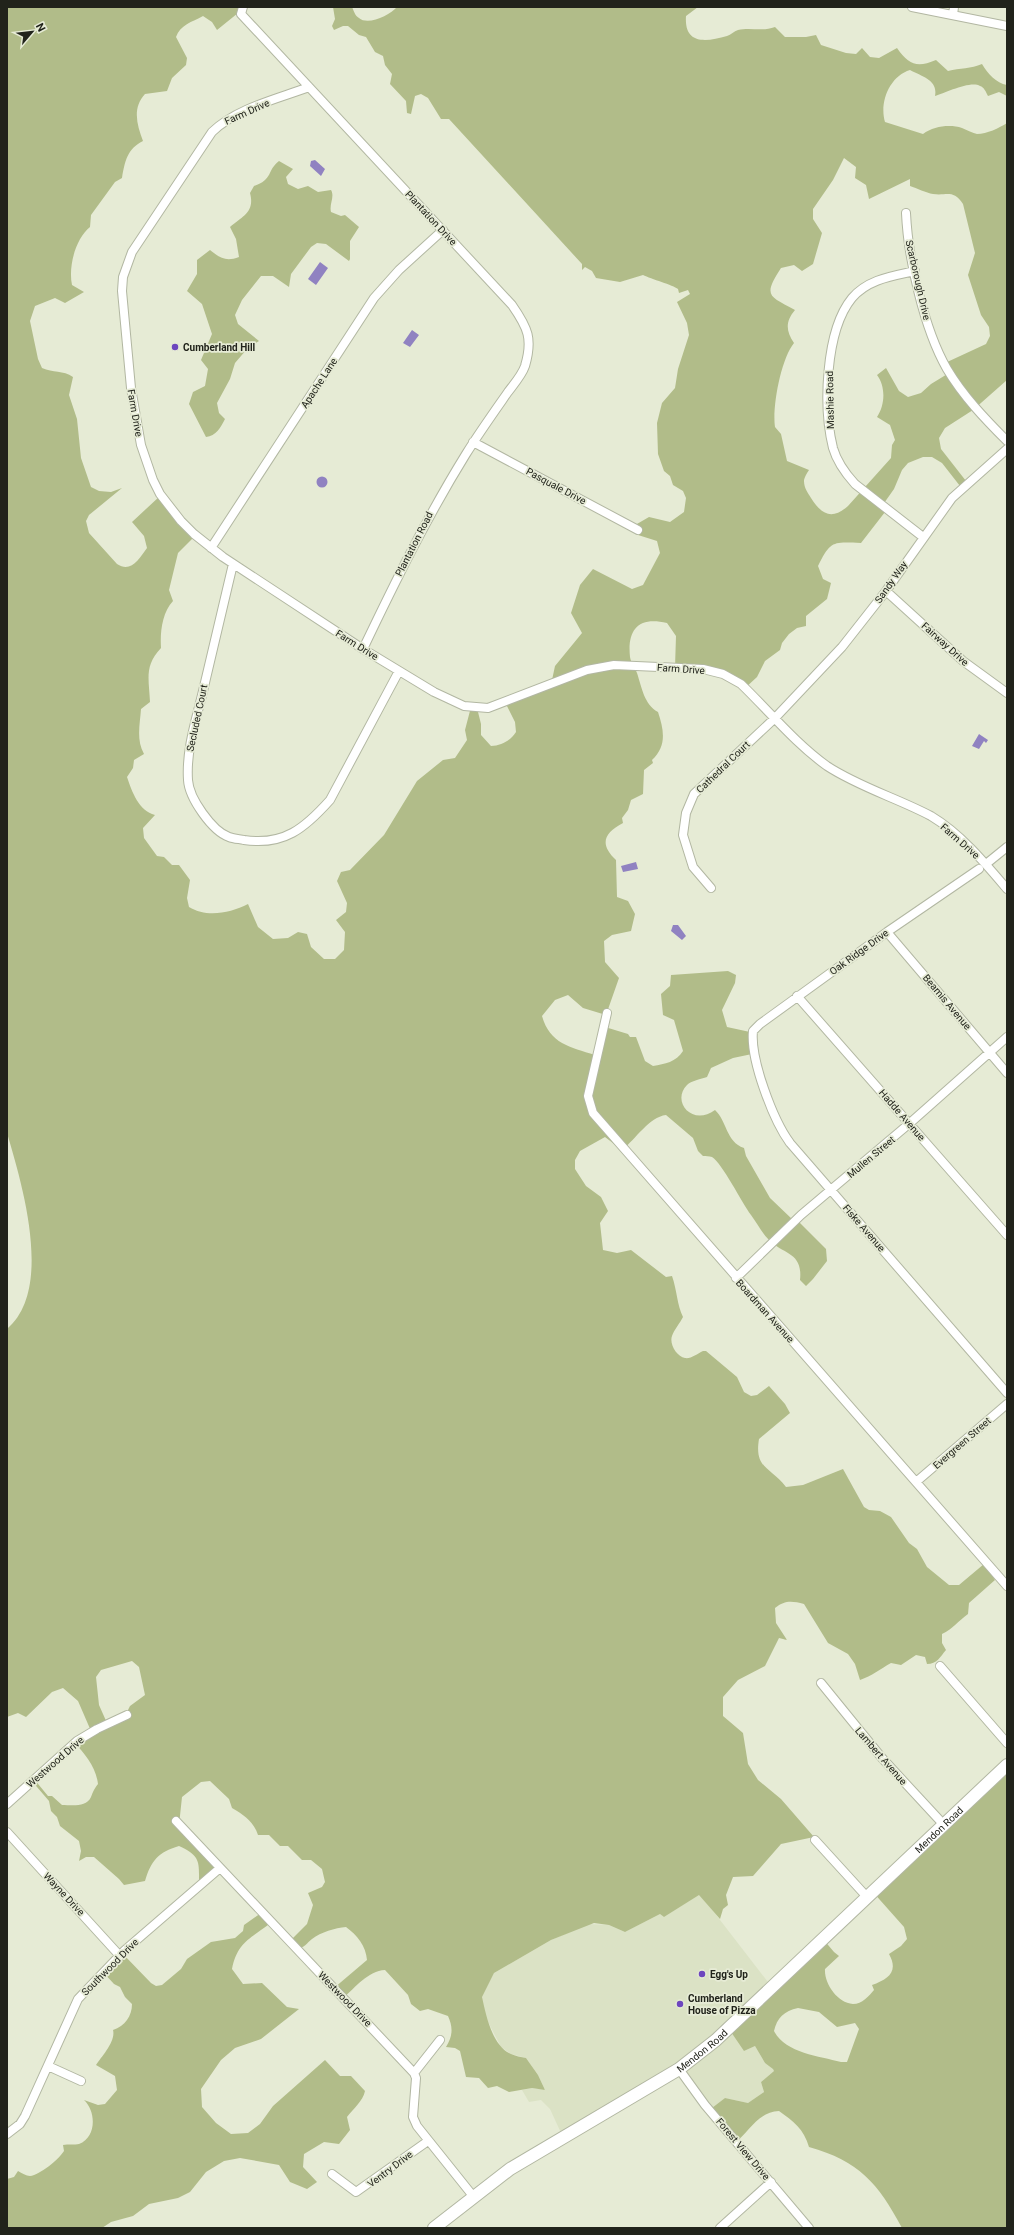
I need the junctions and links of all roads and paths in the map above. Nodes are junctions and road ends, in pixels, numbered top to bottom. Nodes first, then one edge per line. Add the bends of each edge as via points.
1 (912, 7) edge
2 (242, 11) edge
3 (954, 11) edge
4 (1007, 26) edge
5 (310, 87) junction
6 (906, 213) dead end
7 (443, 230) junction
8 (915, 271) junction
9 (1007, 441) edge
10 (473, 442) junction
11 (1007, 449) edge
12 (638, 530) dead end
13 (922, 537) junction
14 (211, 548) junction
15 (233, 564) junction
16 (886, 590) junction
17 (363, 649) junction
18 (399, 671) junction
19 (1007, 693) edge
20 (775, 718) junction
21 (1007, 848) edge
22 (986, 864) junction
23 (979, 869) dead end
24 (711, 888) dead end
25 (1007, 890) edge
26 (887, 932) junction
27 (797, 996) junction
28 (607, 1013) dead end
29 (1007, 1037) edge
30 (752, 1045) joint
31 (989, 1052) junction
32 (1007, 1073) edge
33 (910, 1123) junction
34 (831, 1190) junction
35 (1007, 1235) edge
36 (736, 1278) junction
37 (1007, 1393) edge
38 (1007, 1404) edge
39 (916, 1482) junction
40 (1007, 1586) edge
41 (940, 1666) dead end
42 (821, 1684) dead end
43 (127, 1715) dead end
44 (1007, 1743) edge
45 (1007, 1765) edge
46 (7, 1804) edge
47 (176, 1821) dead end
48 (944, 1825) junction
49 (7, 1832) edge
50 (815, 1840) dead end
51 (220, 1868) junction
52 (867, 1897) junction
53 (120, 1956) junction
54 (440, 2040) dead end
55 (48, 2066) junction
56 (679, 2069) junction
57 (414, 2073) junction
58 (81, 2081) dead end
59 (7, 2134) edge
60 (428, 2141) junction
61 (332, 2174) dead end
62 (771, 2182) junction
63 (473, 2196) junction
64 (434, 2228) edge
65 (720, 2228) edge
66 (809, 2228) edge

1 - 3 street
2 - 5 street, Plantation Drive
3 - 4 street
5 - 7 street, Plantation Drive
5 - 14 street, Farm Drive via 244,112 220,124 212,132 139,241 126,264 123,277 122,306 131,388 136,427 146,462 169,507
6 - 8 street, Scarborough Drive
7 - 10 street, Plantation Drive via 512,305 529,334 529,351 524,369
7 - 14 street, Apache Lane via 399,270 370,304
8 - 9 street, Scarborough Drive via 928,322 947,369 978,411
8 - 13 street, Mashie Road via 876,281 852,298 838,327 830,363 828,390 830,431 843,468 855,484
10 - 12 street, Pasquale Drive
10 - 17 street, Plantation Road via 411,548
11 - 13 street, Sandy Way via 952,498
13 - 16 street, Sandy Way
14 - 15 street, Farm Drive
15 - 17 street, Farm Drive
15 - 18 street, Secluded Court via 190,746 188,782 198,808 228,837 276,841 303,827 316,816 330,800
16 - 19 street, Fairway Drive via 963,662
16 - 20 street, Sandy Way via 842,647
17 - 18 street, Farm Drive
18 - 20 street, Farm Drive via 452,701 475,708 488,708 600,666 703,669 735,680
20 - 22 street, Farm Drive via 828,767 931,817 959,838
20 - 24 street, Cathedral Court via 701,786 689,803 683,824 685,846 693,867
21 - 22 street
22 - 25 street, Farm Drive
23 - 26 street, Oak Ridge Drive
26 - 27 street, Oak Ridge Drive
26 - 31 street, Beamis Avenue
27 - 30 street, Oak Ridge Drive via 753,1031
27 - 33 street, Hadde Avenue
28 - 36 street, Boardman Avenue via 588,1096 592,1113
29 - 31 street, Mullen Street
30 - 34 street, Fiske Avenue via 770,1104 782,1133
31 - 32 street, Beamis Avenue
31 - 33 street, Mullen Street
33 - 34 street, Mullen Street
33 - 35 street, Hadde Avenue
34 - 36 street, Mullen Street via 801,1215
34 - 37 street, Fiske Avenue
36 - 39 street, Boardman Avenue
38 - 39 street, Evergreen Street
39 - 40 street, Boardman Avenue
41 - 44 street
42 - 48 street, Lambert Avenue via 882,1758
43 - 46 street, Westwood Drive via 77,1741
45 - 48 main road, Mendon Road
47 - 51 street, Westwood Drive
48 - 52 main road, Mendon Road
49 - 53 street, Wayne Drive
50 - 52 street
51 - 53 street, Southwood Drive
51 - 57 street, Westwood Drive
52 - 56 main road, Mendon Road via 716,2040
53 - 55 street, Southwood Drive via 78,1999
54 - 57 street
55 - 58 street
55 - 59 street, Southwood Drive via 20,2124
56 - 62 street, Forest View Drive
56 - 63 main road, Mendon Road via 568,2133 510,2169
57 - 60 street via 416,2078 413,2117
60 - 61 street, Ventry Drive via 356,2192
60 - 63 street
62 - 65 street
62 - 66 street, Forest View Drive
63 - 64 main road, Mendon Road

